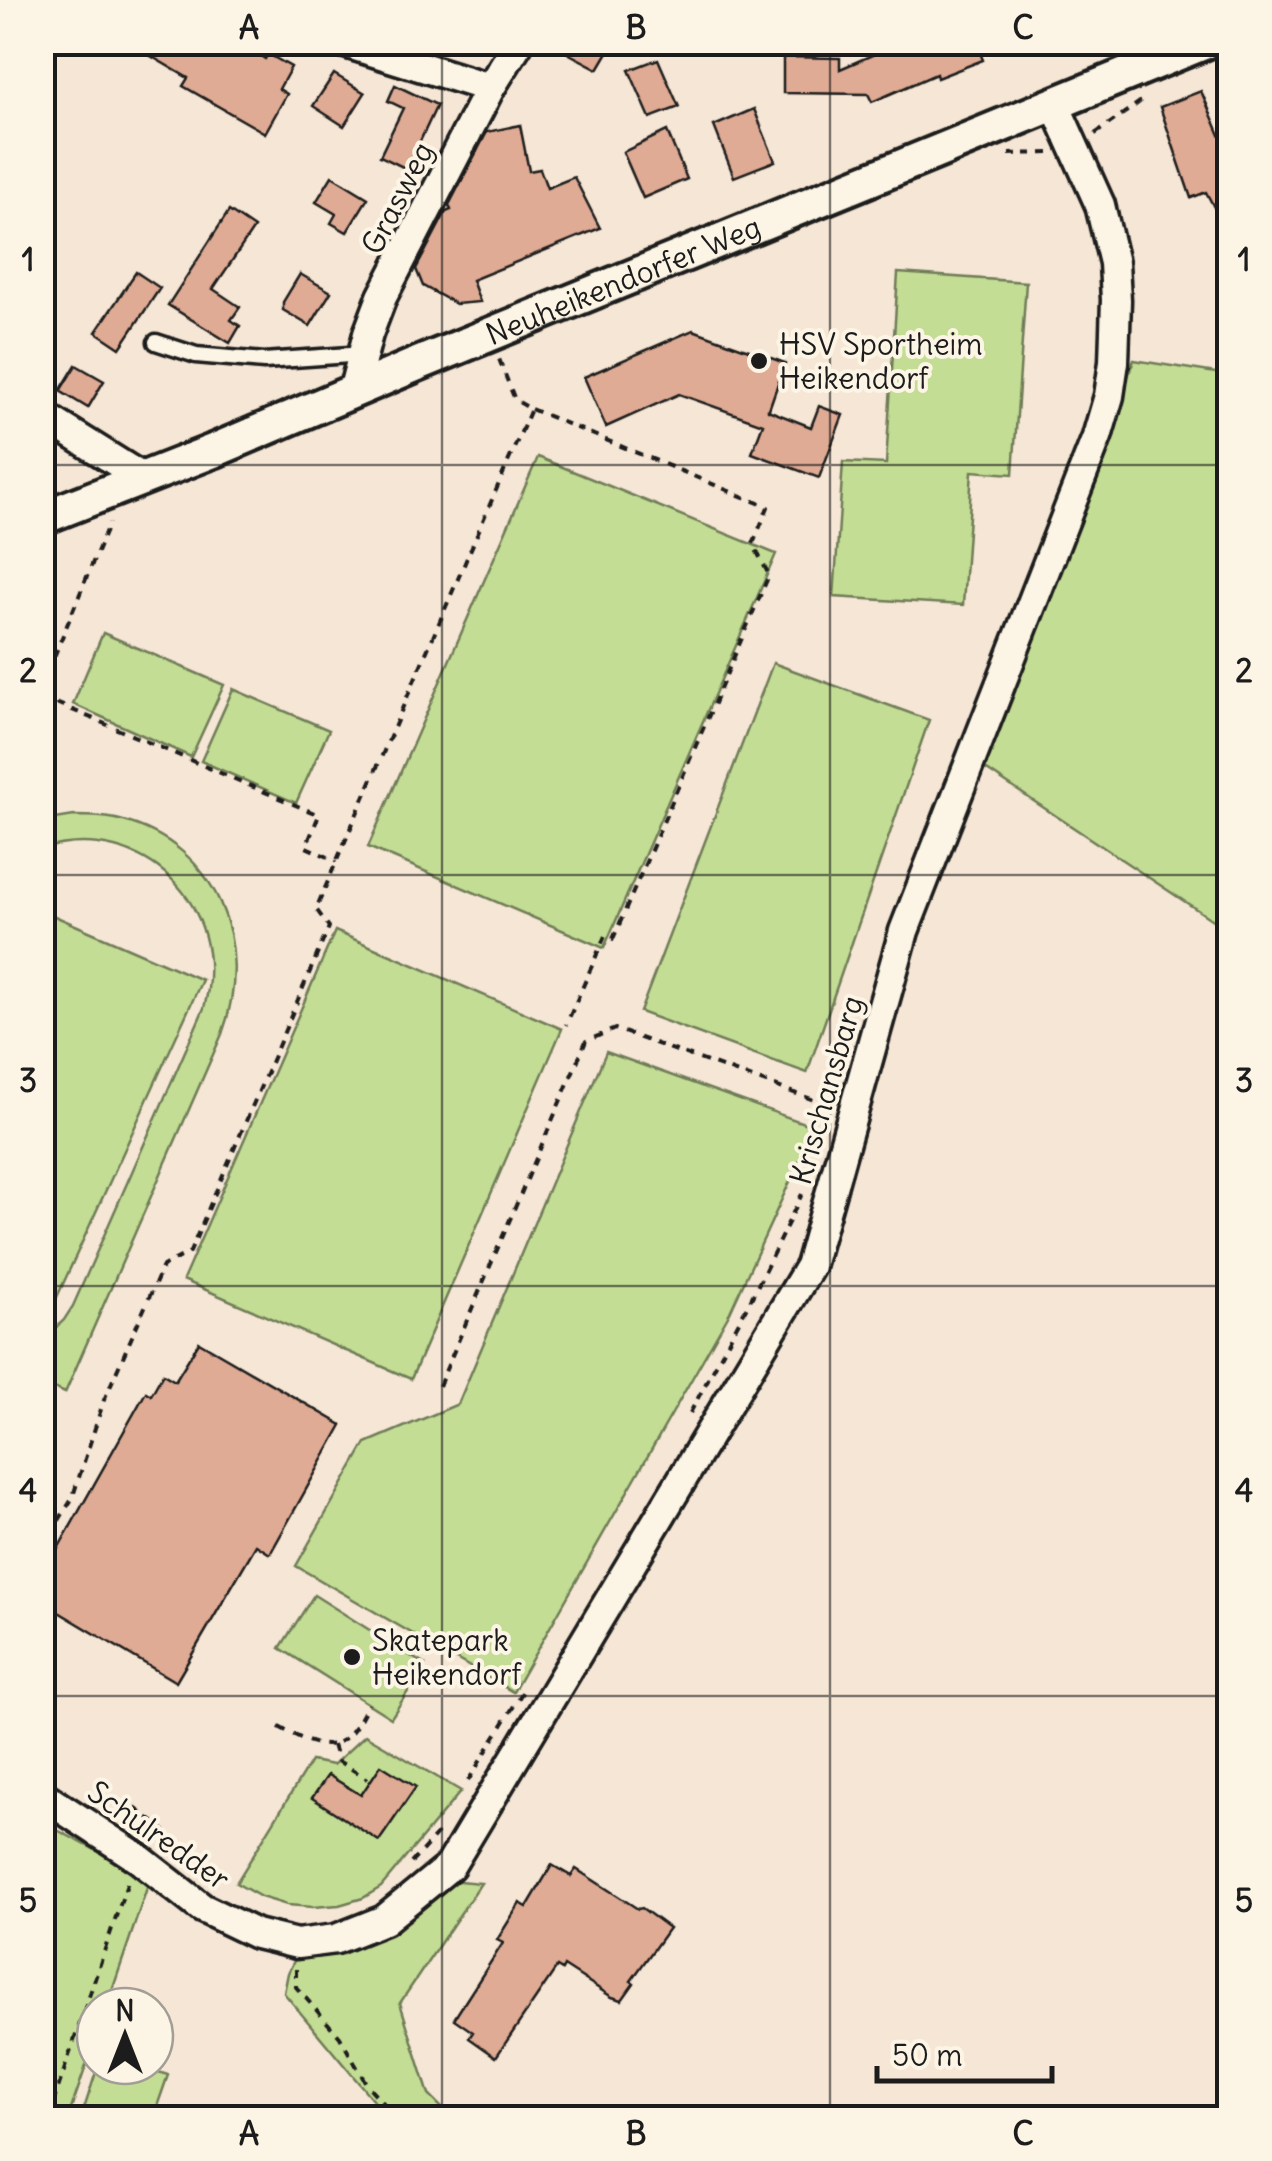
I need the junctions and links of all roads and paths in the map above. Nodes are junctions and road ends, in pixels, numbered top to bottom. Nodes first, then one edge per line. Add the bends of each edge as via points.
1 (342, 42) edge
2 (520, 42) edge
3 (1206, 42) edge
4 (490, 88) junction
5 (1056, 105) junction
6 (156, 342) dead end
7 (364, 354) junction
8 (498, 359) dead end
9 (352, 392) junction
10 (531, 409) junction
11 (42, 415) edge
12 (144, 479) junction
13 (42, 518) edge
14 (109, 523) dead end
15 (42, 686) edge
16 (42, 697) edge
17 (337, 861) junction
18 (566, 1025) dead end
19 (837, 1113) junction
20 (802, 1195) dead end
21 (439, 1386) dead end
22 (683, 1426) dead end
23 (42, 1548) edge
24 (525, 1688) dead end
25 (368, 1704) dead end
26 (279, 1727) dead end
27 (333, 1745) junction
28 (368, 1779) dead end
29 (468, 1783) dead end
30 (42, 1794) edge
31 (135, 1808) dead end
32 (439, 1832) dead end
33 (138, 1858) junction
34 (178, 1858) dead end
35 (400, 1875) dead end
36 (297, 1944) junction
37 (48, 2118) edge
38 (397, 2118) edge

1 - 4 street
2 - 4 street, Grasweg
3 - 5 street, Neuheikendorfer Weg
4 - 7 street, Grasweg via 382,297
5 - 9 street, Neuheikendorfer Weg
5 - 19 street, Krischansbarg via 1100,205 1114,262 1109,396
6 - 7 lane via 196,355 264,361
7 - 9 street, Grasweg
8 - 10 path via 516,400
9 - 12 street, Neuheikendorfer Weg
10 - 17 path
10 - 18 path via 768,507 753,544 769,575 613,939 605,936
11 - 12 street
12 - 13 street, Neuheikendorfer Weg
14 - 15 path
16 - 17 path via 319,815 306,847
17 - 23 path via 316,909 329,928 198,1234 190,1252 162,1266 104,1400 72,1499
19 - 21 path via 615,1030 586,1041
19 - 36 street, Krischansbarg via 810,1266 450,1866 384,1920 336,1939
20 - 22 path
24 - 29 path
25 - 27 path via 348,1738
26 - 27 path via 304,1741
27 - 28 path via 338,1761
30 - 33 street, Schulredder
31 - 34 path via 163,1829
32 - 35 path
33 - 36 street, Schulredder via 202,1908 256,1934
33 - 37 path
36 - 38 path via 296,1987

